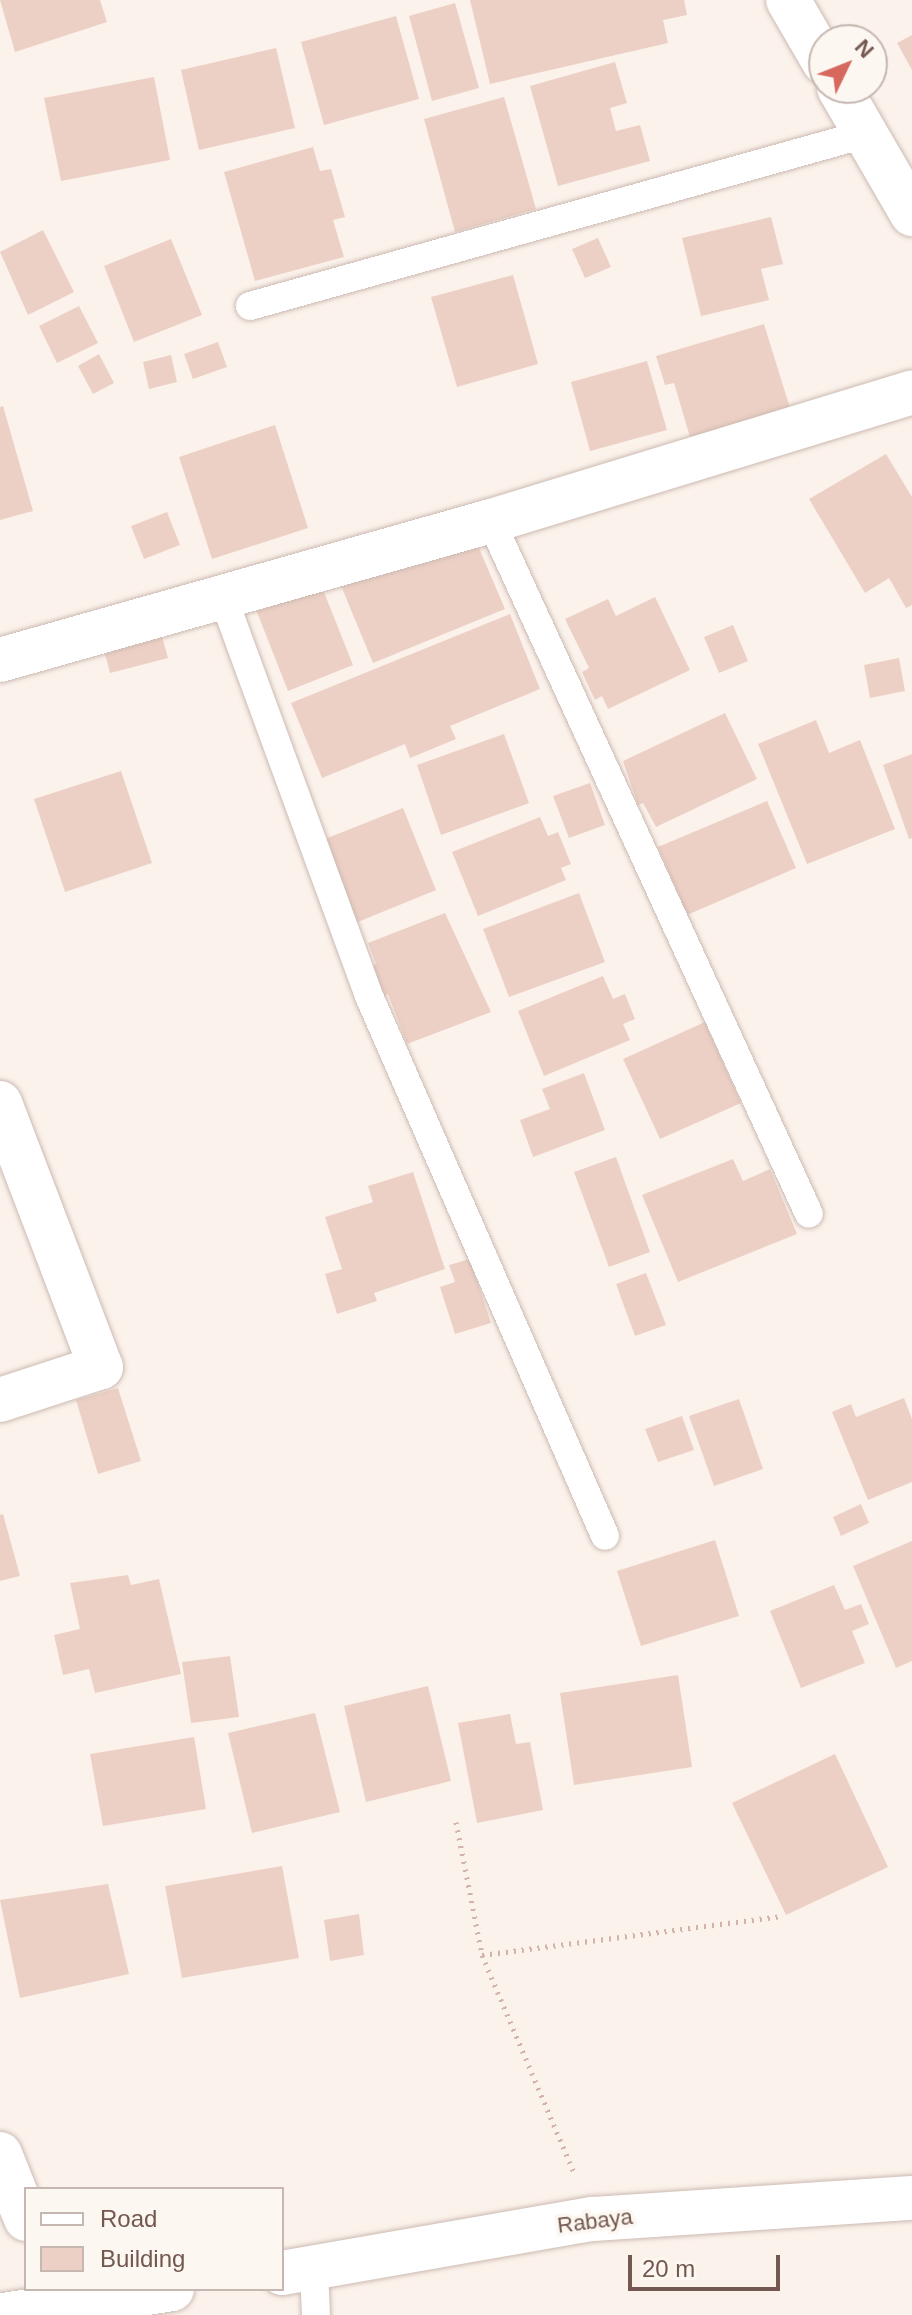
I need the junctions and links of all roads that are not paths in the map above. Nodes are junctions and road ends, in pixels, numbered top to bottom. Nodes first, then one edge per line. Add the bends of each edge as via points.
1 (788, 0) edge
2 (808, 34) edge
3 (848, 104) edge
4 (865, 134) junction
5 (912, 214) edge
6 (250, 306) dead end
7 (912, 392) edge
8 (491, 521) junction
9 (223, 597) junction
10 (0, 660) edge
11 (0, 1103) edge
12 (809, 1214) dead end
13 (0, 1400) edge
14 (605, 1536) dead end
15 (0, 2154) edge
16 (912, 2198) edge
17 (24, 2214) edge
18 (298, 2272) edge
19 (147, 2291) edge
20 (58, 2298) edge
21 (3, 2315) edge
22 (316, 2315) edge

1 - 2 street
3 - 4 street
4 - 5 street
4 - 6 lane
7 - 8 street
8 - 9 street
8 - 12 lane
9 - 10 street
9 - 14 lane via 369,996
11 - 13 street via 101,1367
15 - 17 street
16 - 18 street, Rabaya via 593,2219
18 - 22 lane
19 - 20 street
20 - 21 street

